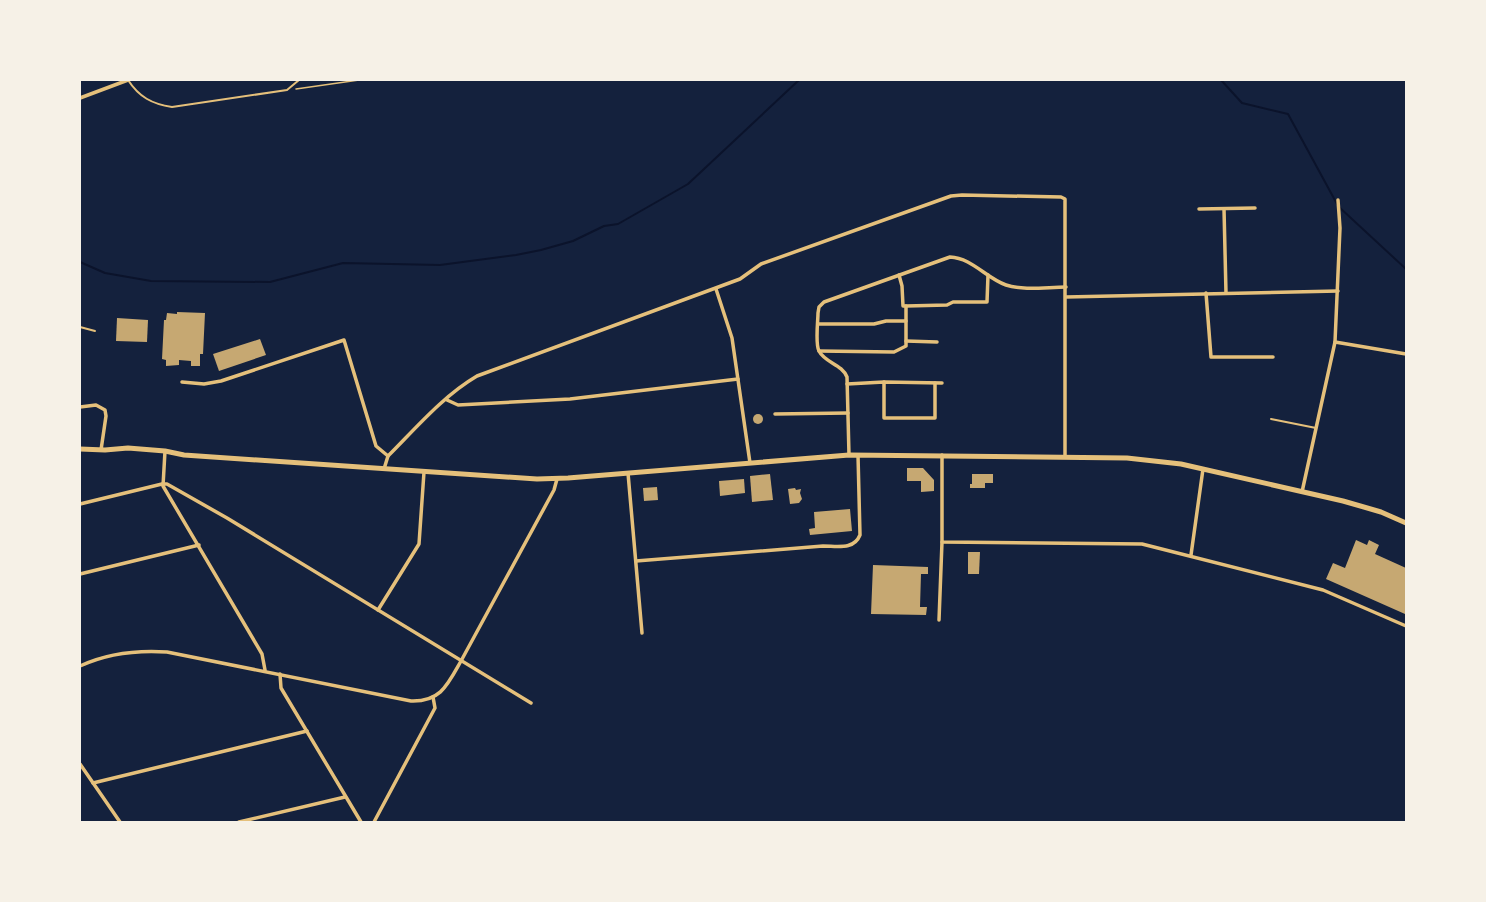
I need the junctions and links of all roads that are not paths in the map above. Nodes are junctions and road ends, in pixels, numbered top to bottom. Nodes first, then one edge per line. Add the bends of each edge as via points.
1 (128, 80) edge
2 (299, 80) edge
3 (80, 98) edge
4 (1338, 200) dead end
5 (1255, 208) dead end
6 (1199, 209) dead end
7 (1224, 209) junction
8 (899, 275) junction
9 (988, 275) junction
10 (1066, 287) junction
11 (716, 289) junction
12 (1338, 291) junction
13 (1206, 293) junction
14 (1226, 293) junction
15 (1066, 297) junction
16 (906, 306) junction
17 (906, 322) junction
18 (818, 324) junction
19 (80, 327) edge
20 (95, 331) dead end
21 (906, 341) junction
22 (937, 342) dead end
23 (1335, 342) junction
24 (819, 351) junction
25 (1406, 354) edge
26 (1273, 357) dead end
27 (738, 379) junction
28 (182, 382) dead end
29 (884, 382) junction
30 (935, 383) junction
31 (942, 383) dead end
32 (848, 384) junction
33 (447, 400) junction
34 (80, 407) edge
35 (848, 413) junction
36 (775, 414) dead end
37 (1271, 419) dead end
38 (1316, 428) junction
39 (80, 449) edge
40 (100, 450) junction
41 (165, 451) junction
42 (858, 454) junction
43 (849, 455) junction
44 (942, 455) junction
45 (388, 456) junction
46 (1065, 457) junction
47 (750, 462) junction
48 (384, 469) junction
49 (1203, 469) junction
50 (424, 472) junction
51 (628, 473) junction
52 (557, 479) junction
53 (162, 484) junction
54 (1302, 492) junction
55 (80, 504) edge
56 (1406, 523) edge
57 (942, 542) junction
58 (199, 545) junction
59 (1190, 555) junction
60 (636, 560) junction
61 (80, 574) edge
62 (378, 610) junction
63 (939, 620) dead end
64 (1406, 626) edge
65 (642, 633) dead end
66 (461, 661) junction
67 (80, 666) edge
68 (265, 670) junction
69 (280, 674) junction
70 (433, 697) junction
71 (531, 704) dead end
72 (307, 731) junction
73 (80, 764) edge
74 (93, 783) junction
75 (345, 797) junction
76 (120, 822) edge
77 (239, 822) edge
78 (361, 822) edge
79 (374, 822) edge

1 - 2 lane via 143,97 156,104 172,107 288,90
1 - 3 street
4 - 12 street
5 - 7 street
6 - 7 street
7 - 14 street
8 - 9 street via 950,257 962,259
8 - 16 street via 902,306
8 - 18 street via 827,299 819,307
9 - 10 street via 1015,287
9 - 16 street via 988,302
10 - 11 street via 1064,199 962,195 951,196 761,264 740,280
10 - 15 street
11 - 27 street via 730,330
11 - 33 street via 477,376
12 - 14 street
12 - 23 street
13 - 14 street
13 - 15 street
13 - 26 street via 1212,357
15 - 46 street
16 - 17 street
17 - 18 street
17 - 21 street
18 - 24 street
19 - 20 lane
21 - 22 street
21 - 24 street via 906,346 894,352
23 - 25 street
23 - 38 street
24 - 32 street via 843,370
27 - 33 street via 551,401 458,405
27 - 47 street
28 - 45 street via 204,384 221,381 344,340 376,446
29 - 30 street
29 - 30 street via 884,418 935,418
29 - 32 street
30 - 31 street
32 - 35 street
33 - 45 street
34 - 40 street via 96,405 105,410
35 - 36 street
35 - 43 street
37 - 38 lane
38 - 54 street
39 - 40 main road
40 - 41 main road via 123,448
41 - 48 main road via 184,455
41 - 53 street
42 - 43 main road
42 - 44 main road
42 - 60 street via 860,534 852,546
43 - 47 main road
44 - 46 main road
44 - 57 street
45 - 48 street
46 - 49 main road via 1146,459
47 - 51 main road
48 - 50 main road
49 - 54 main road
49 - 59 street
50 - 52 main road
50 - 62 street via 419,544
51 - 52 main road
51 - 60 street
52 - 66 street via 554,490
53 - 55 street
53 - 58 street
53 - 62 street via 227,518
54 - 56 main road via 1364,506
57 - 59 street via 1142,544
57 - 63 street
58 - 61 street
58 - 68 street via 262,654
59 - 64 street via 1330,592
60 - 65 street
62 - 66 street
66 - 70 street via 446,687
66 - 71 street
67 - 68 street via 115,655 154,651
68 - 69 street
69 - 70 street via 411,701
69 - 72 street via 282,688
70 - 79 street via 435,708
72 - 74 street
72 - 75 street
73 - 74 street
74 - 76 street
75 - 77 street
75 - 78 street

